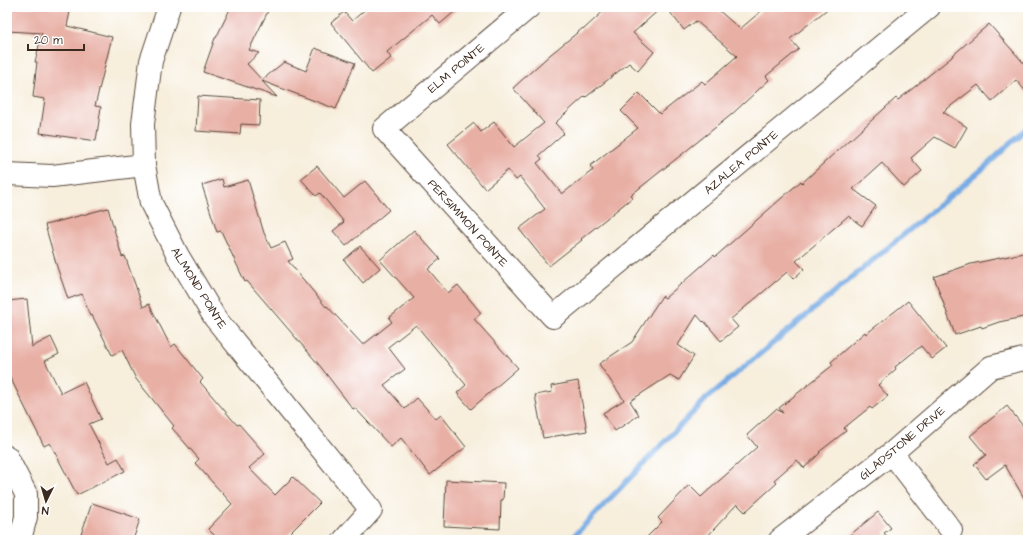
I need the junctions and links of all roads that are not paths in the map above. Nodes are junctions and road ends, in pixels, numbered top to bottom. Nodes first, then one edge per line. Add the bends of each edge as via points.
1 (170, 7) edge
2 (529, 7) edge
3 (929, 7) edge
4 (384, 129) joint
5 (144, 165) junction
6 (7, 174) edge
7 (553, 317) joint
8 (1028, 358) edge
9 (892, 453) junction
10 (7, 457) edge
11 (951, 530) dead end
12 (11, 540) edge
13 (344, 540) edge
14 (780, 540) edge

1 - 5 street, ALMOND POINTE via 151,61 143,124
2 - 4 street, ELM POINTE
3 - 7 street, AZALEA POINTE
4 - 7 street, PERSIMMON POINTE
5 - 6 street via 52,176
5 - 13 street, ALMOND POINTE via 150,204 215,318 371,510
8 - 9 street, GLADSTONE DRIVE via 991,367
9 - 11 street
9 - 14 street, GLADSTONE DRIVE
10 - 12 street via 26,494 26,517 22,532

